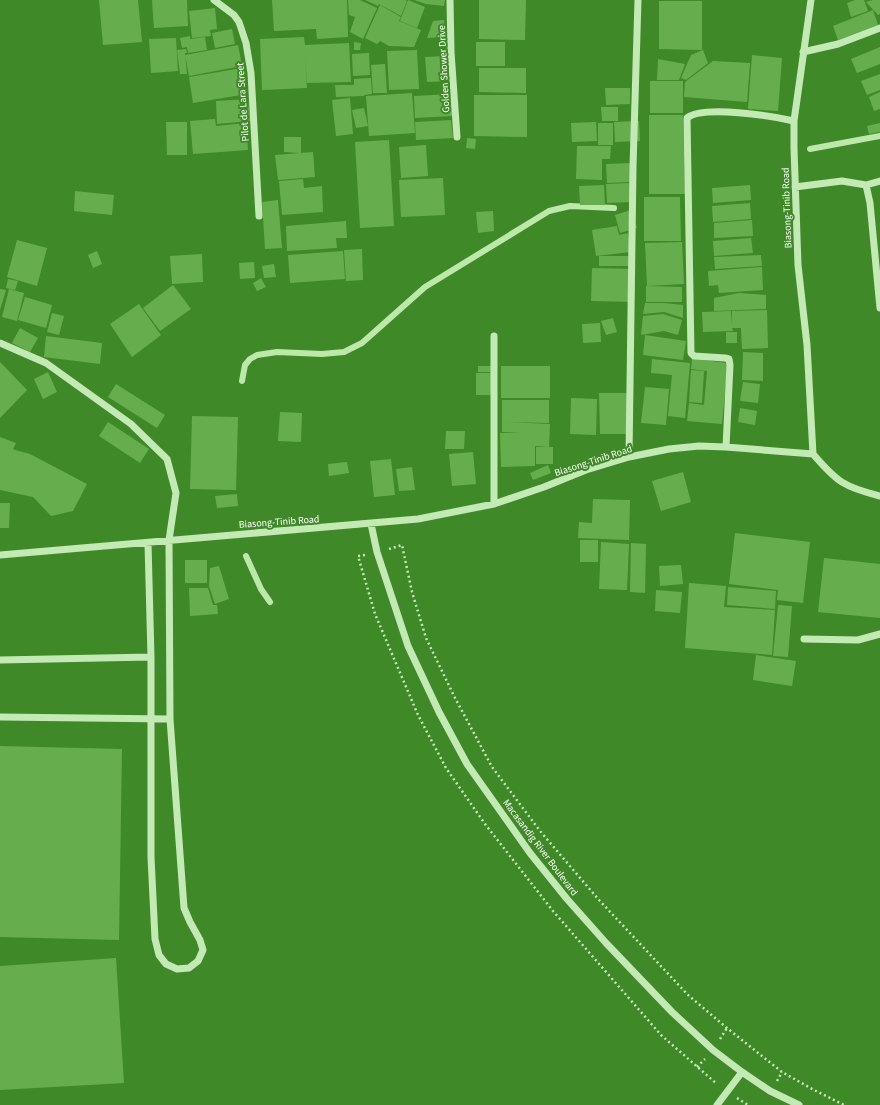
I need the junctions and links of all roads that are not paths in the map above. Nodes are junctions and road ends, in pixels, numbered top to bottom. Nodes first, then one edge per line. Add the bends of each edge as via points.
1 (214, 0) edge
2 (450, 0) edge
3 (638, 0) edge
4 (811, 0) edge
5 (880, 28) edge
6 (803, 52) junction
7 (794, 121) junction
8 (457, 137) dead end
9 (880, 181) edge
10 (866, 185) junction
11 (795, 187) junction
12 (259, 216) dead end
13 (880, 308) edge
14 (494, 336) dead end
15 (0, 343) edge
16 (726, 447) junction
17 (813, 454) junction
18 (629, 457) junction
19 (880, 496) edge
20 (494, 504) junction
21 (372, 524) junction
22 (169, 540) junction
23 (148, 543) junction
24 (0, 555) edge
25 (880, 634) edge
26 (804, 639) dead end
27 (151, 657) junction
28 (0, 660) edge
29 (0, 717) edge
30 (152, 719) junction
31 (170, 719) junction
32 (742, 1072) junction
33 (717, 1105) edge
34 (799, 1105) edge

1 - 12 street, Pilot de Lara Street via 234,15 246,42 251,72
2 - 8 street, Golden Shower Drive
3 - 18 street
4 - 6 street, Biasong-Tinib Road
5 - 6 street via 838,44
6 - 7 street, Biasong-Tinib Road
7 - 11 street, Biasong-Tinib Road
7 - 16 street via 714,112 694,114 687,118 691,353 694,356 729,359
9 - 10 street
10 - 11 street via 842,181
10 - 13 street
11 - 17 street, Biasong-Tinib Road via 798,265 807,345
14 - 20 street
15 - 22 street via 46,364 131,424 167,459 176,493
16 - 17 street, Biasong-Tinib Road
16 - 18 street, Biasong-Tinib Road via 699,446
17 - 19 street via 835,479 851,488
18 - 20 street, Biasong-Tinib Road
20 - 21 street, Biasong-Tinib Road via 418,519
21 - 22 street, Biasong-Tinib Road
21 - 32 street, Macasandig River Boulevard via 377,552 408,646 467,764 530,853 606,943 672,1012 713,1050
22 - 23 street, Biasong-Tinib Road
22 - 31 street
23 - 24 street, Biasong-Tinib Road
23 - 27 street
25 - 26 street via 858,640
27 - 28 street
27 - 30 street
29 - 30 street
30 - 31 street
30 - 31 street via 151,858 155,939 159,955 166,964 177,969 189,968 198,961 203,950 184,908
32 - 33 street
32 - 34 street, Macasandig River Boulevard via 770,1091

